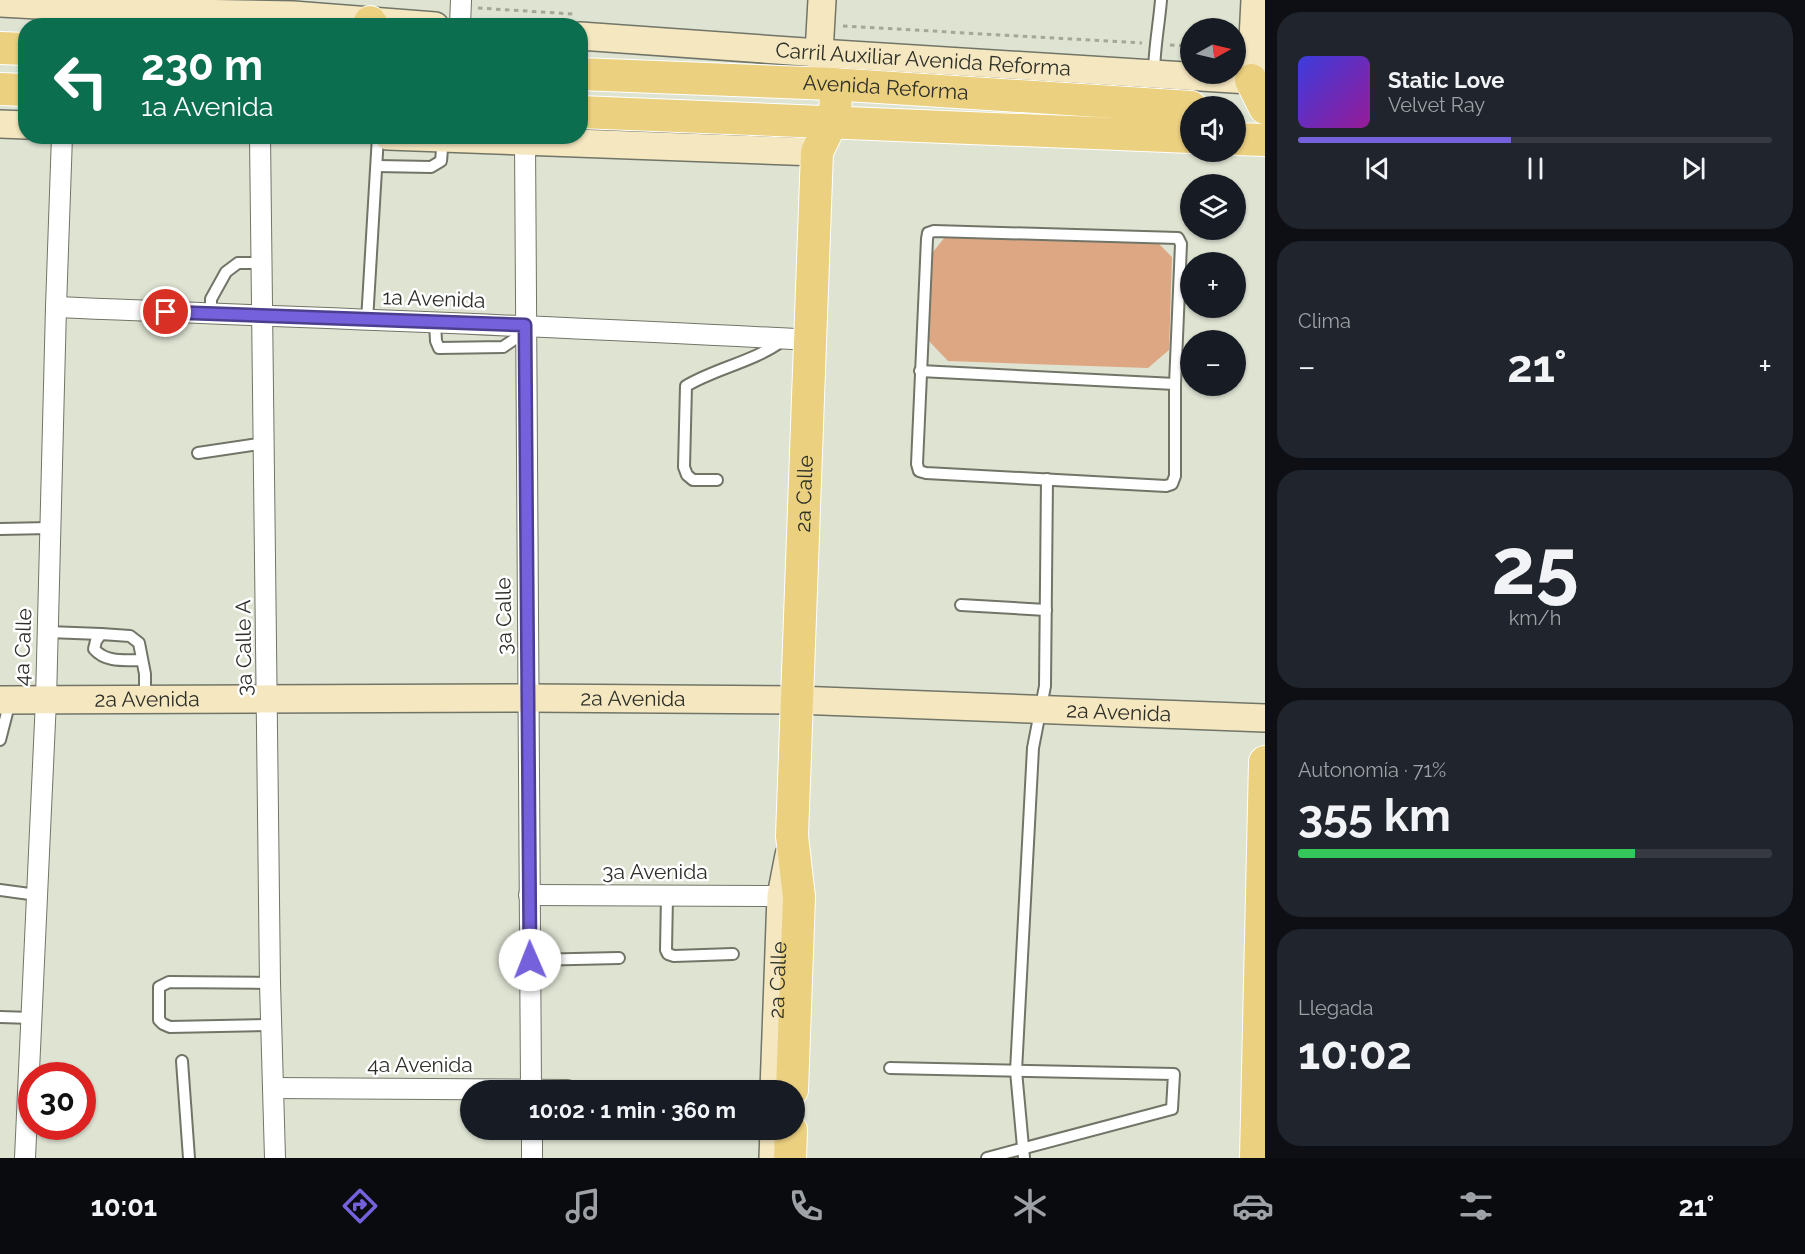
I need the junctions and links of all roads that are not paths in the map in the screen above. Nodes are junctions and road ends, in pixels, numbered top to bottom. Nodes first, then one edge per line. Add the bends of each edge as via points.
1 (1161, 0) edge
2 (1254, 0) edge
3 (17, 2) edge
4 (140, 5) edge
5 (184, 6) edge
6 (292, 8) edge
7 (821, 13) edge
8 (342, 18) edge
9 (588, 26) edge
10 (0, 48) edge
11 (18, 49) edge
12 (819, 53) junction
13 (588, 74) edge
14 (1154, 74) junction
15 (1258, 80) edge
16 (816, 84) junction
17 (1180, 105) edge
18 (1246, 109) edge
19 (1265, 110) edge
20 (588, 112) edge
21 (816, 122) junction
22 (0, 124) edge
23 (18, 125) edge
24 (1180, 137) edge
25 (1246, 139) edge
26 (1265, 140) edge
27 (588, 143) edge
28 (63, 144) edge
29 (260, 144) edge
30 (378, 144) edge
31 (442, 144) edge
32 (525, 144) edge
33 (817, 152) junction
34 (377, 166) junction
35 (261, 263) junction
36 (56, 307) junction
37 (211, 314) junction
38 (262, 316) junction
39 (367, 321) junction
40 (525, 329) junction
41 (798, 340) junction
42 (921, 371) junction
43 (1175, 384) junction
44 (264, 443) junction
45 (198, 453) dead end
46 (1047, 479) junction
47 (717, 480) dead end
48 (50, 528) junction
49 (0, 529) edge
50 (961, 605) dead end
51 (1046, 610) junction
52 (48, 632) junction
53 (101, 634) junction
54 (142, 660) junction
55 (529, 698) junction
56 (268, 699) junction
57 (5, 700) edge
58 (46, 700) junction
59 (145, 700) junction
60 (796, 700) junction
61 (1041, 710) junction
62 (1265, 718) edge
63 (0, 740) edge
64 (1265, 762) edge
65 (792, 836) junction
66 (0, 890) edge
67 (37, 895) junction
68 (529, 895) junction
69 (667, 896) junction
70 (781, 896) junction
71 (732, 954) dead end
72 (620, 958) dead end
73 (530, 960) junction
74 (270, 983) junction
75 (0, 1017) edge
76 (32, 1018) junction
77 (272, 1025) junction
78 (182, 1061) dead end
79 (890, 1068) dead end
80 (1016, 1071) junction
81 (531, 1080) edge
82 (774, 1080) edge
83 (792, 1080) edge
84 (273, 1088) junction
85 (460, 1089) edge
86 (1261, 1099) edge
87 (532, 1140) edge
88 (774, 1140) edge
89 (791, 1140) edge
90 (1024, 1153) edge
91 (25, 1158) edge
92 (189, 1158) edge
93 (275, 1158) edge
94 (532, 1158) edge
95 (773, 1158) edge
96 (790, 1158) edge
97 (987, 1158) edge
98 (1256, 1158) edge

1 - 14 lane
2 - 15 street
3 - 4 street
4 - 5 street
5 - 6 street
6 - 8 street
7 - 12 street, 2a Calle
9 - 12 street, Carril Auxiliar Avenida Reforma
10 - 11 main road
12 - 14 street, Carril Auxiliar Avenida Reforma
12 - 16 street, 2a Calle
13 - 16 main road, Avenida Reforma
14 - 15 street, Carril Auxiliar Avenida Reforma
15 - 19 main road
16 - 17 main road, Avenida Reforma
16 - 21 main road, 2a Calle via 837,100 834,116
18 - 19 main road
20 - 21 main road, Avenida Reforma
21 - 24 main road, Avenida Reforma
21 - 33 main road, 2a Calle
22 - 23 street
25 - 26 main road
27 - 33 street
28 - 36 street, 4a Calle
29 - 35 street, 3a Calle A
30 - 34 lane
31 - 34 lane via 441,161 431,167
32 - 40 street, 3a Calle
33 - 41 main road, 2a Calle
34 - 39 lane
35 - 37 lane via 238,263 226,272 211,299
35 - 38 street, 3a Calle A
36 - 37 street, 1a Avenida
36 - 48 street, 4a Calle
37 - 38 street, 1a Avenida
38 - 39 street, 1a Avenida
38 - 44 street, 3a Calle A
39 - 40 street, 1a Avenida
40 - 41 street, 1a Avenida
40 - 55 street, 3a Calle
41 - 47 lane via 686,386 684,467 693,480
41 - 60 main road, 2a Calle
42 - 43 lane
42 - 43 lane via 928,233 1178,238 1182,244
42 - 46 lane via 919,471
43 - 46 lane via 1172,484
44 - 45 lane
44 - 56 street, 3a Calle A
46 - 51 lane
48 - 49 lane
48 - 52 street, 4a Calle
50 - 51 lane
51 - 61 lane via 1046,686
52 - 53 lane
52 - 58 street, 4a Calle
53 - 54 lane via 130,636 139,642
53 - 54 lane via 94,649 99,655
54 - 59 lane
55 - 56 street, 2a Avenida
55 - 60 street, 2a Avenida
55 - 68 street, 3a Calle
56 - 59 street, 2a Avenida
56 - 74 street, 3a Calle A
57 - 58 street, 2a Avenida
57 - 63 lane
58 - 59 street, 2a Avenida
58 - 67 street, 4a Calle
60 - 61 street, 2a Avenida
60 - 65 main road, 2a Calle
61 - 62 street, 2a Avenida
61 - 80 lane via 1033,748
64 - 86 main road
65 - 70 street, 2a Calle
65 - 83 main road, 2a Calle via 799,897
66 - 67 lane
67 - 76 street, 4a Calle
68 - 69 street, 3a Avenida
68 - 73 street, 3a Calle
69 - 70 street, 3a Avenida
69 - 71 lane via 668,954
70 - 82 street, 2a Calle
72 - 73 lane
73 - 81 street, 3a Calle
74 - 77 street, 3a Calle A
74 - 77 lane via 169,982 159,987 159,1020 170,1027
75 - 76 lane
76 - 91 street, 4a Calle
77 - 84 street, 3a Calle A
78 - 92 lane
79 - 80 lane
80 - 90 lane
80 - 90 lane via 1174,1074 1172,1109
84 - 85 street, 4a Avenida
84 - 93 street, 3a Calle A
86 - 98 main road
87 - 94 street
88 - 95 street
89 - 96 main road
90 - 97 lane

